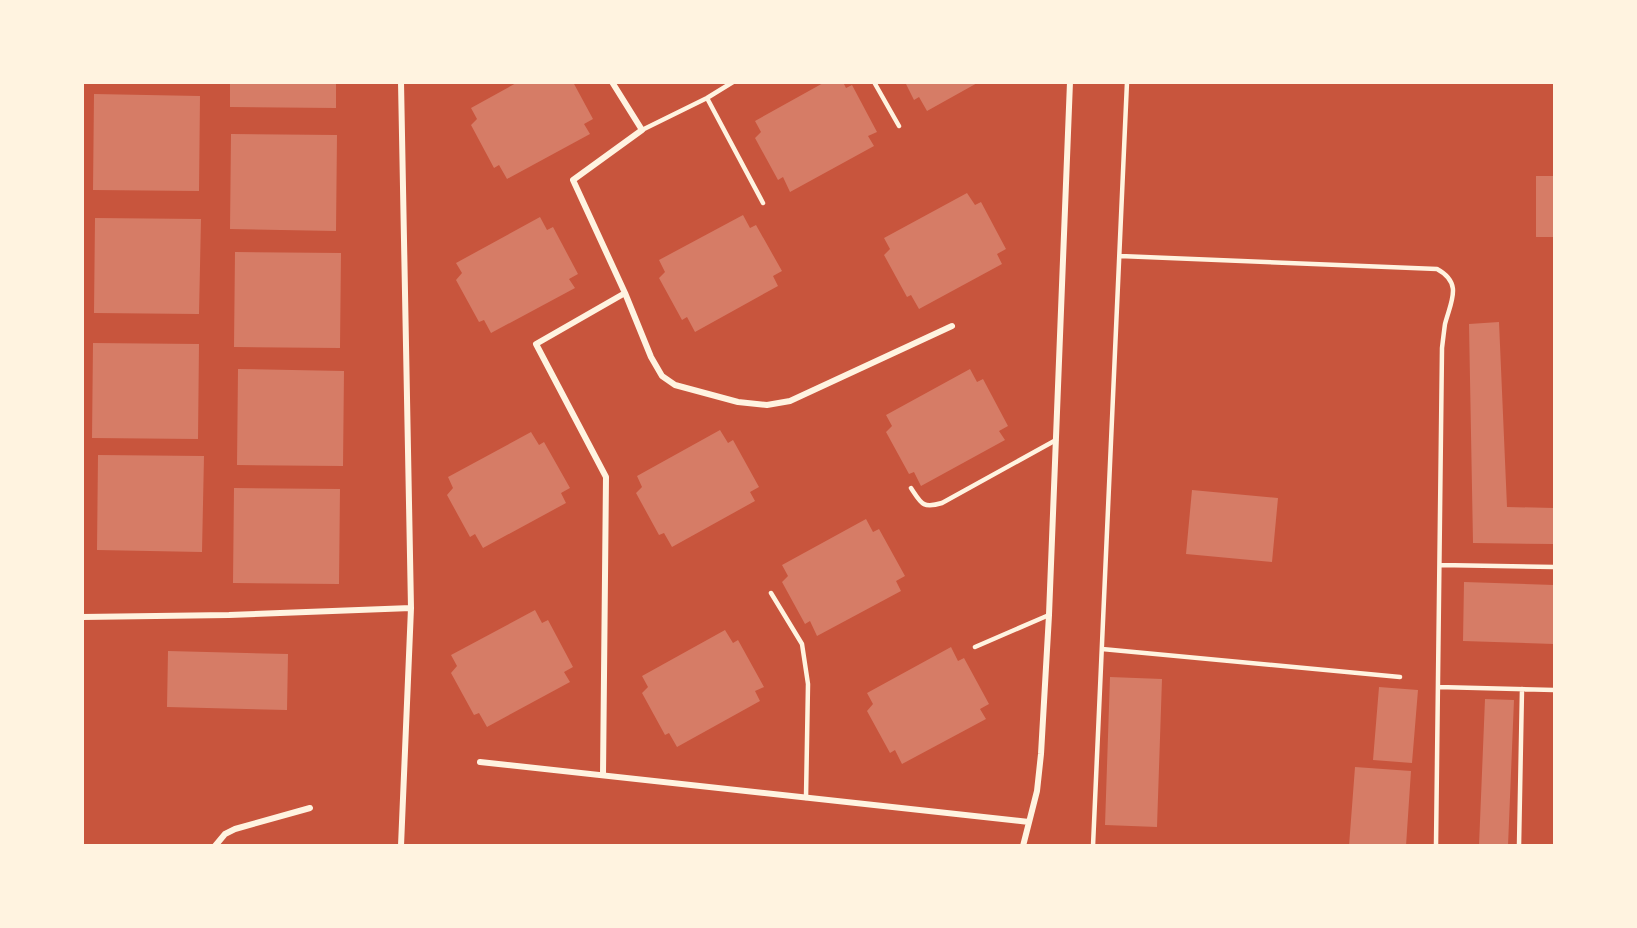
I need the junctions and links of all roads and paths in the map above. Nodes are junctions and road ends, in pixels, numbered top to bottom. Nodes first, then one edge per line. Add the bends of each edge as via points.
1 (401, 82) edge
2 (612, 82) edge
3 (734, 82) edge
4 (874, 82) edge
5 (1070, 82) edge
6 (1127, 82) edge
7 (707, 98) junction
8 (899, 126) dead end
9 (642, 130) junction
10 (763, 203) dead end
11 (1120, 256) junction
12 (625, 293) junction
13 (952, 326) dead end
14 (1056, 440) junction
15 (911, 488) dead end
16 (1440, 565) junction
17 (1554, 567) edge
18 (771, 593) dead end
19 (411, 608) junction
20 (1049, 615) junction
21 (82, 617) edge
22 (975, 647) dead end
23 (1102, 649) junction
24 (1400, 677) dead end
25 (1438, 687) junction
26 (1522, 689) junction
27 (1554, 690) edge
28 (480, 762) dead end
29 (603, 775) junction
30 (806, 798) junction
31 (310, 808) dead end
32 (1029, 822) junction
33 (215, 846) edge
34 (401, 846) edge
35 (1023, 846) edge
36 (1093, 846) edge
37 (1436, 846) edge
38 (1519, 846) edge

1 - 19 street
2 - 9 street
3 - 7 lane
4 - 8 lane
5 - 14 street
6 - 11 lane
7 - 9 lane
7 - 10 lane
9 - 12 street via 573,180
11 - 16 lane via 1437,268 1447,276 1454,296 1442,348
11 - 23 lane
12 - 13 street via 662,376 675,385 738,402 766,405 790,401
12 - 29 street via 536,344 606,477
14 - 15 lane via 930,507 921,503
14 - 20 street
16 - 17 lane
16 - 25 lane
18 - 30 lane via 802,644 808,684
19 - 21 street
19 - 34 street
20 - 22 lane
20 - 32 street via 1041,754
23 - 24 lane
23 - 36 lane
25 - 26 lane
25 - 37 lane
26 - 27 lane
26 - 38 lane
28 - 29 street
29 - 30 street
30 - 32 street
31 - 33 street via 235,829
32 - 35 street

